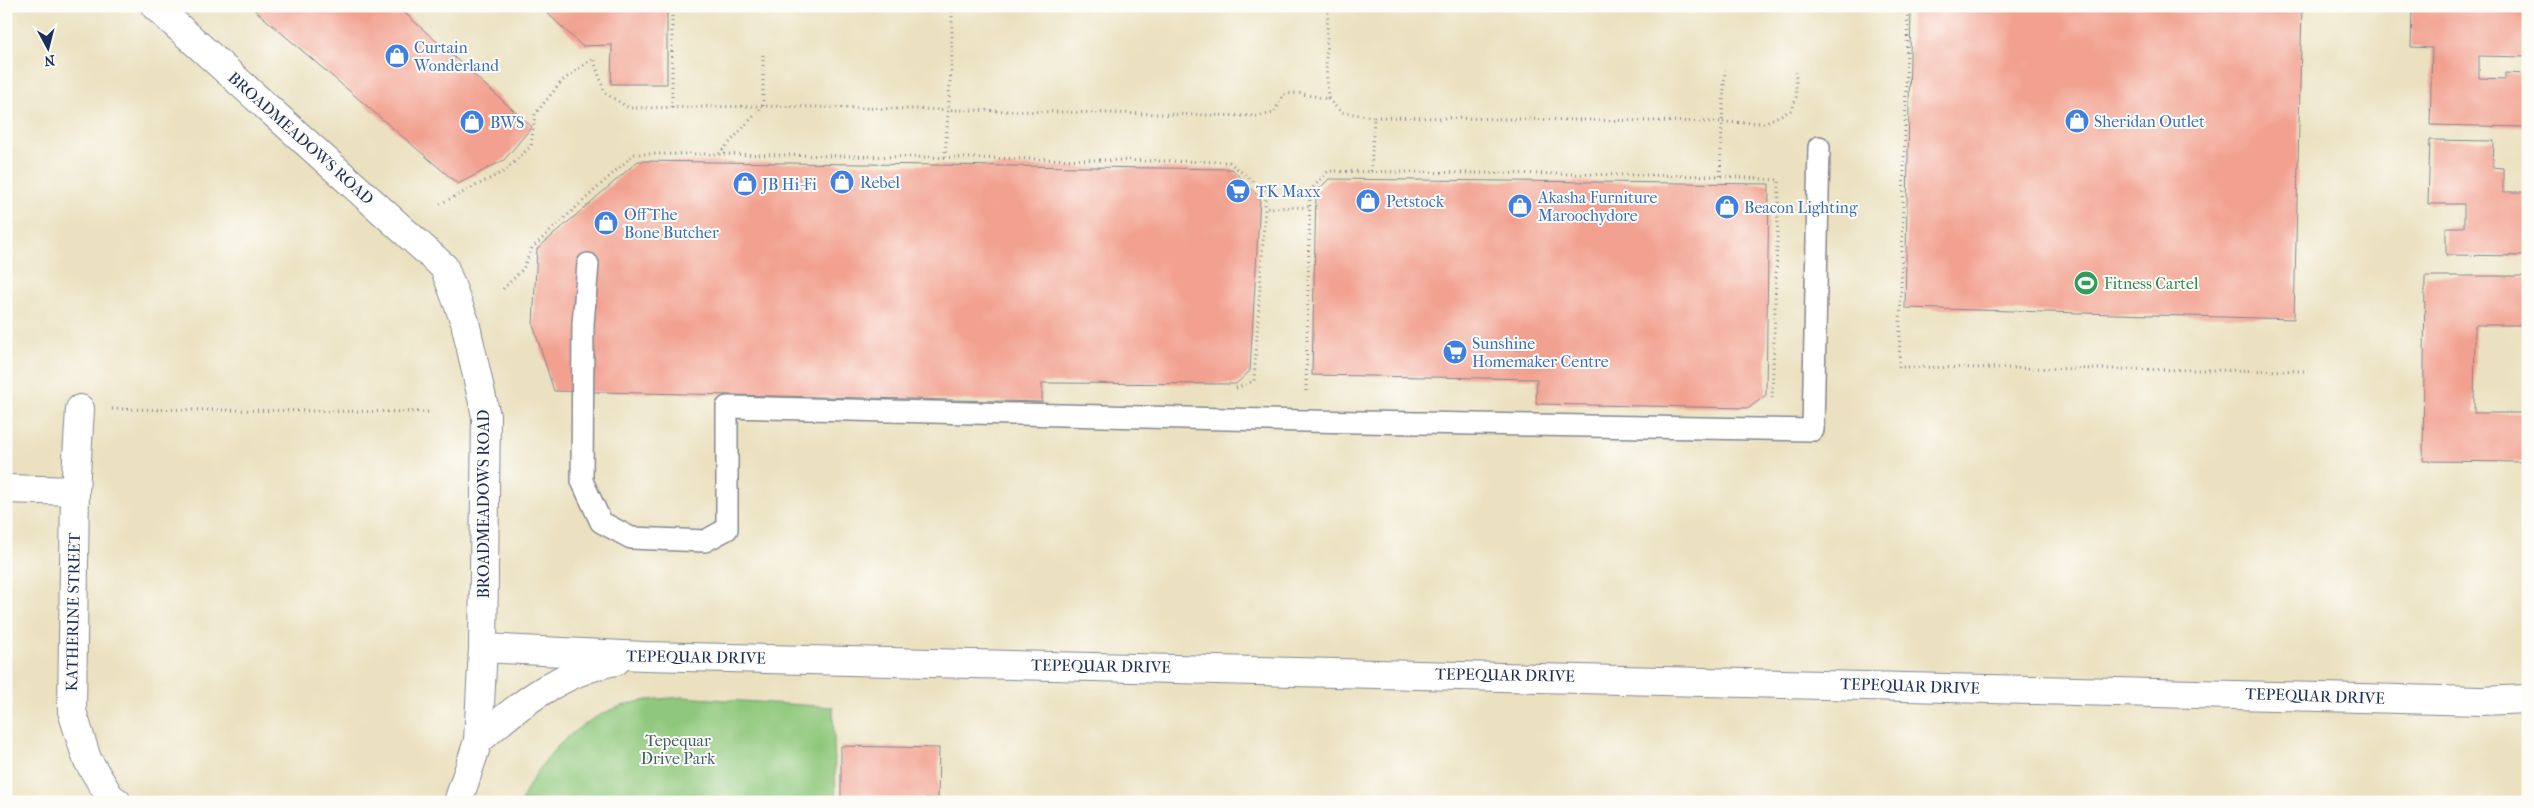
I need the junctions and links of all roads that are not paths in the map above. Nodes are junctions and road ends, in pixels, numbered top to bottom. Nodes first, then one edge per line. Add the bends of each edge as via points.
1 (155, 6) edge
2 (1819, 147) dead end
3 (588, 264) dead end
4 (80, 409) road end
5 (6, 489) edge
6 (75, 491) junction
7 (483, 648) junction
8 (644, 656) junction
9 (2528, 699) edge
10 (478, 741) junction
11 (117, 802) edge
12 (458, 802) edge

1 - 7 street, BROADMEADOWS ROAD via 444,267 465,322 486,416
2 - 3 lane via 1813,430 727,407 726,529 705,541 631,538 601,522 582,481 583,324
4 - 6 street, KATHERINE STREET
5 - 6 street
6 - 11 street, KATHERINE STREET via 72,711 87,759 110,797
7 - 8 street, TEPEQUAR DRIVE
7 - 10 street, BROADMEADOWS ROAD
8 - 9 street, TEPEQUAR DRIVE via 2481,701
8 - 10 street via 593,665 554,684 512,710
10 - 12 street, BROADMEADOWS ROAD

